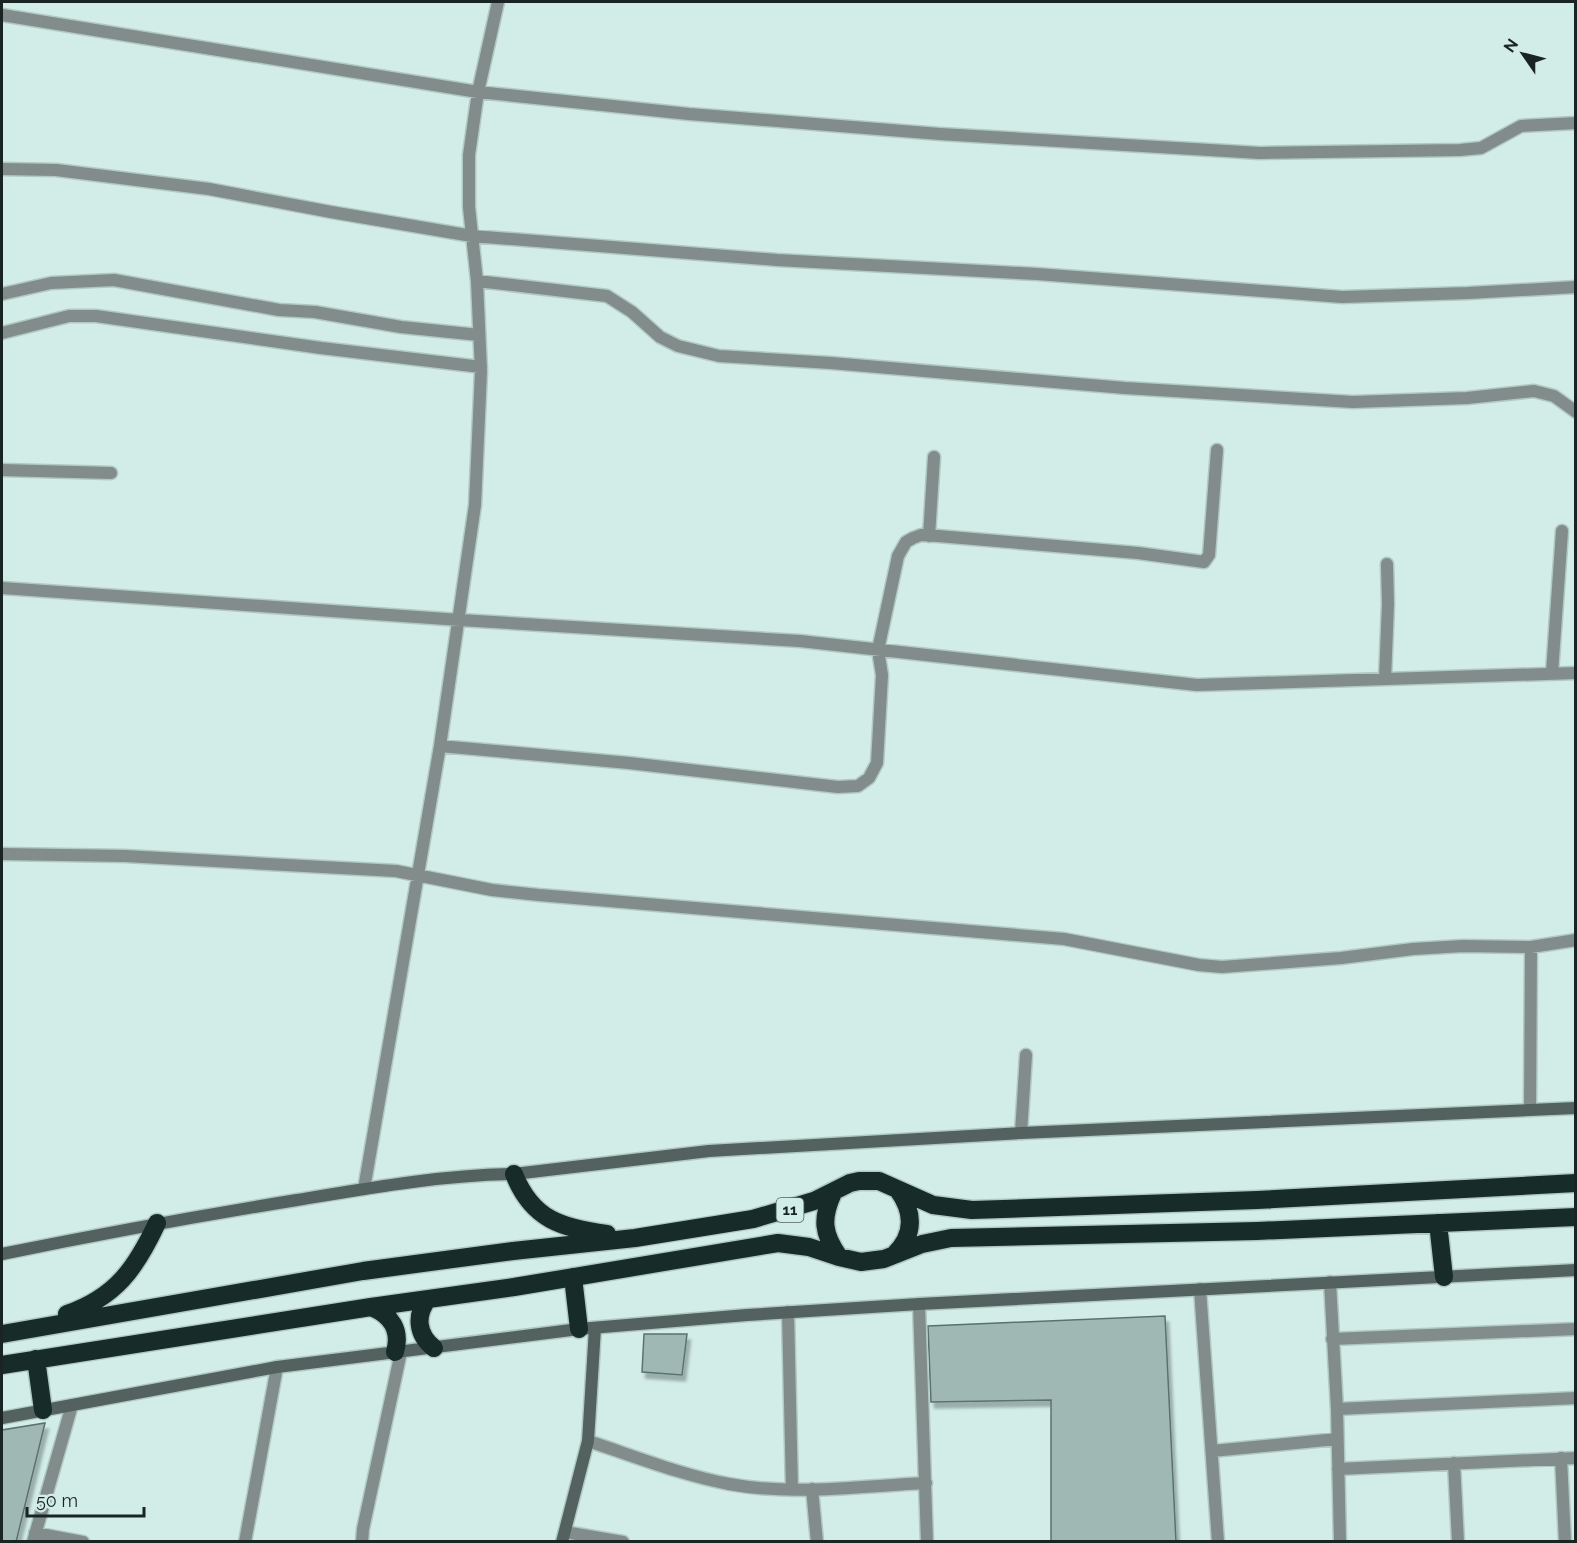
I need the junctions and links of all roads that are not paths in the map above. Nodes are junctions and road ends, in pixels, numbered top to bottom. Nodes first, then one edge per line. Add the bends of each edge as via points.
1 (495, 2) edge
2 (2, 15) edge
3 (478, 92) junction
4 (1575, 123) edge
5 (2, 169) edge
6 (472, 236) junction
7 (477, 281) junction
8 (1575, 287) edge
9 (2, 294) edge
10 (2, 333) edge
11 (479, 335) junction
12 (481, 366) junction
13 (1575, 411) edge
14 (1217, 450) dead end
15 (934, 457) dead end
16 (2, 470) edge
17 (111, 473) dead end
18 (1562, 531) dead end
19 (929, 536) junction
20 (1387, 564) dead end
21 (2, 588) edge
22 (460, 620) junction
23 (878, 650) junction
24 (1575, 673) edge
25 (1552, 674) junction
26 (1385, 679) junction
27 (440, 746) junction
28 (2, 854) edge
29 (417, 874) junction
30 (1575, 940) edge
31 (1531, 947) junction
32 (1026, 1055) dead end
33 (1575, 1108) edge
34 (1530, 1110) junction
35 (1021, 1133) junction
36 (514, 1174) junction
37 (1575, 1183) edge
38 (364, 1189) junction
39 (897, 1189) junction
40 (833, 1193) junction
41 (1575, 1217) edge
42 (157, 1223) junction
43 (1438, 1223) junction
44 (635, 1238) junction
45 (2, 1254) edge
46 (894, 1255) junction
47 (839, 1257) junction
48 (1575, 1270) edge
49 (573, 1277) junction
50 (1444, 1277) junction
51 (1330, 1282) junction
52 (1200, 1289) junction
53 (428, 1299) junction
54 (919, 1304) junction
55 (371, 1307) junction
56 (788, 1312) junction
57 (587, 1329) junction
58 (1575, 1329) edge
59 (9, 1333) edge
60 (1332, 1339) junction
61 (434, 1348) junction
62 (398, 1352) junction
63 (36, 1359) junction
64 (2, 1365) edge
65 (277, 1367) junction
66 (1575, 1398) edge
67 (72, 1405) junction
68 (1336, 1409) junction
69 (43, 1410) junction
70 (2, 1418) edge
71 (1337, 1439) junction
72 (588, 1441) junction
73 (1212, 1451) junction
74 (1561, 1458) junction
75 (1575, 1458) edge
76 (1454, 1463) junction
77 (1338, 1469) junction
78 (926, 1483) junction
79 (812, 1489) junction
80 (792, 1490) junction
81 (563, 1537) edge
82 (34, 1538) edge
83 (83, 1542) edge
84 (245, 1542) edge
85 (362, 1542) edge
86 (622, 1542) edge
87 (817, 1542) edge
88 (927, 1542) edge
89 (1218, 1542) edge
90 (1340, 1542) edge
91 (1458, 1542) edge
92 (1565, 1542) edge

1 - 3 street
2 - 3 street
3 - 4 street via 849,127 1260,153 1481,148 1521,126
3 - 6 street via 470,155
5 - 6 street via 56,170 209,189
6 - 7 street
6 - 8 street via 1342,297
7 - 11 street
7 - 13 street via 607,296 660,337 678,346 719,356 1353,402 1534,391 1554,396
9 - 11 street via 51,283 114,280 279,310
10 - 12 street via 69,316 96,316
11 - 12 street
12 - 22 street via 476,505
14 - 19 street via 1209,555 1204,562
15 - 19 street
16 - 17 street
18 - 25 street
19 - 23 street via 906,542 894,564
20 - 26 street
21 - 22 street
22 - 23 street via 800,641
22 - 27 street
23 - 26 street via 1197,685
23 - 27 street via 882,675 879,748 874,769 858,786
24 - 25 street
25 - 26 street
27 - 29 street
28 - 29 street via 125,856
29 - 31 street via 492,890 539,895 1064,939 1222,967 1463,946
29 - 38 street
30 - 31 street
31 - 34 street
32 - 35 street
33 - 34 main road
34 - 35 main road
35 - 36 main road via 709,1151
36 - 38 main road
36 - 44 highway via 526,1197 555,1223
37 - 39 highway, 11 via 972,1210 933,1205
38 - 42 main road
39 - 40 highway, 11 via 869,1180 850,1183
39 - 46 highway via 910,1217 903,1247
40 - 44 highway, 11 via 773,1214
40 - 47 highway via 826,1209 825,1226 829,1243
41 - 43 highway, 11
42 - 45 main road
42 - 59 highway via 133,1267 104,1296 86,1307
43 - 46 highway, 11 via 1257,1232 951,1238
43 - 50 highway
44 - 59 highway, 11 via 363,1271
46 - 47 highway, 11 via 861,1262
47 - 49 highway, 11 via 809,1246 778,1243
48 - 50 main road
49 - 53 highway, 11
49 - 57 highway
50 - 51 main road
51 - 52 main road
51 - 60 street
52 - 54 main road
52 - 73 street
53 - 55 highway, 11
53 - 61 highway via 421,1311 420,1325 424,1338
54 - 56 main road
54 - 78 street
55 - 62 highway via 392,1321
55 - 63 highway, 11
56 - 57 main road
56 - 80 street
57 - 61 main road
57 - 72 main road
58 - 60 street
60 - 68 street
61 - 62 main road
62 - 65 main road
62 - 85 street
63 - 64 highway, 11
63 - 69 highway
65 - 67 main road
65 - 84 street
66 - 68 street
67 - 69 main road
67 - 82 street
68 - 71 street
69 - 70 main road
71 - 73 street
71 - 77 street
72 - 80 street via 705,1479
72 - 81 main road
73 - 89 street
74 - 75 street
74 - 76 street
74 - 92 street
76 - 77 street
76 - 91 street
77 - 90 street
78 - 79 street
78 - 88 street
79 - 80 street
79 - 87 street
81 - 86 street
82 - 83 street

